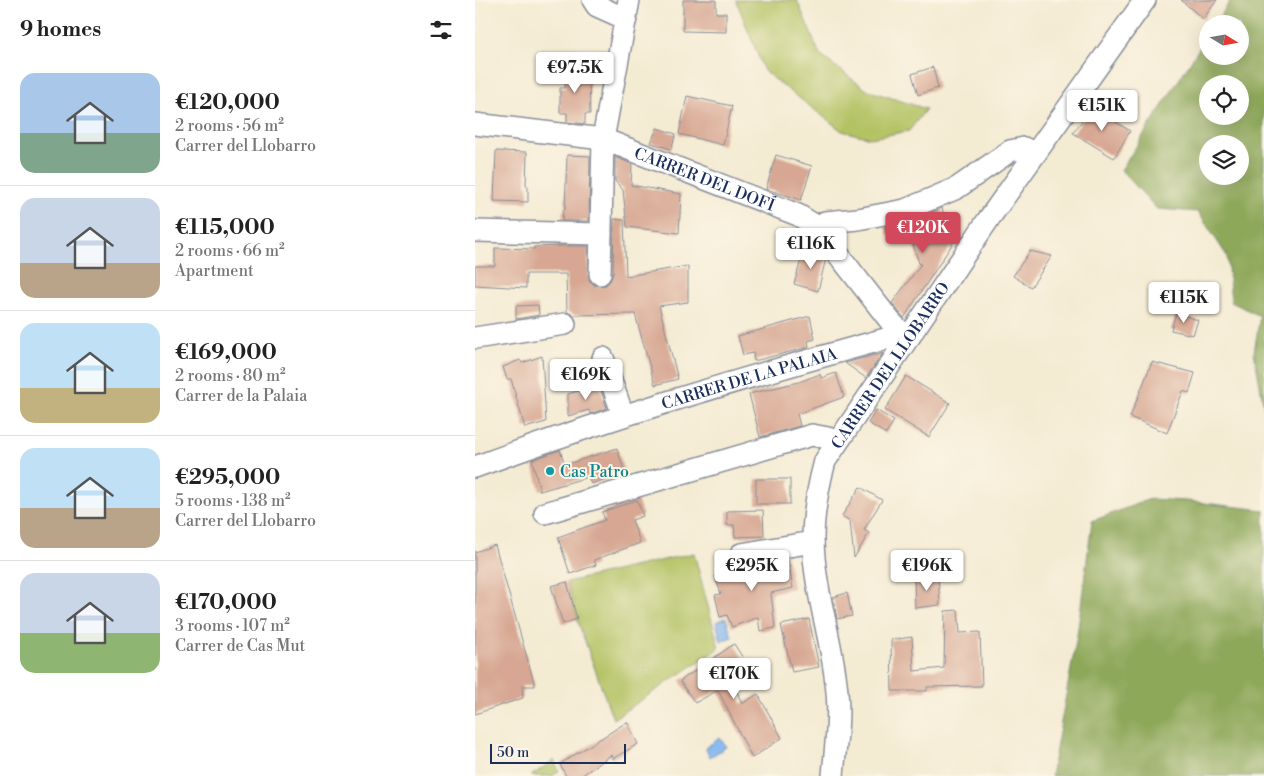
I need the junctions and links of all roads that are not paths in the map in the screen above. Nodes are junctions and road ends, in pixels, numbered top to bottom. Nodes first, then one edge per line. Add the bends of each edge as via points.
1 (593, 0) edge
2 (1145, 0) edge
3 (627, 9) edge
4 (475, 124) edge
5 (603, 139) junction
6 (1035, 154) junction
7 (825, 222) dead end
8 (475, 231) edge
9 (601, 234) junction
10 (599, 274) dead end
11 (565, 324) dead end
12 (910, 336) junction
13 (475, 338) edge
14 (603, 358) dead end
15 (623, 416) junction
16 (837, 443) junction
17 (475, 467) edge
18 (545, 512) dead end
19 (813, 542) junction
20 (741, 554) dead end
21 (833, 776) edge

1 - 3 street via 597,6
2 - 6 street, CARRER DEL LLOBARRO
3 - 5 street
4 - 5 street, CARRER DEL DOFÍ
5 - 9 street
5 - 12 street, CARRER DEL DOFÍ via 809,221 891,322
6 - 7 street via 1024,148 1010,151 957,188 905,210
6 - 12 street, CARRER DEL LLOBARRO
8 - 9 street
9 - 10 street
11 - 13 street
12 - 15 street, CARRER DE LA PALAIA via 885,339 741,379
12 - 16 street, CARRER DEL LLOBARRO
14 - 15 street
15 - 17 street, CARRER DE LA PALAIA
16 - 18 street via 812,435
16 - 19 street, CARRER DEL LLOBARRO via 825,461 817,490
19 - 20 street
19 - 21 street, CARRER DEL LLOBARRO via 838,695

